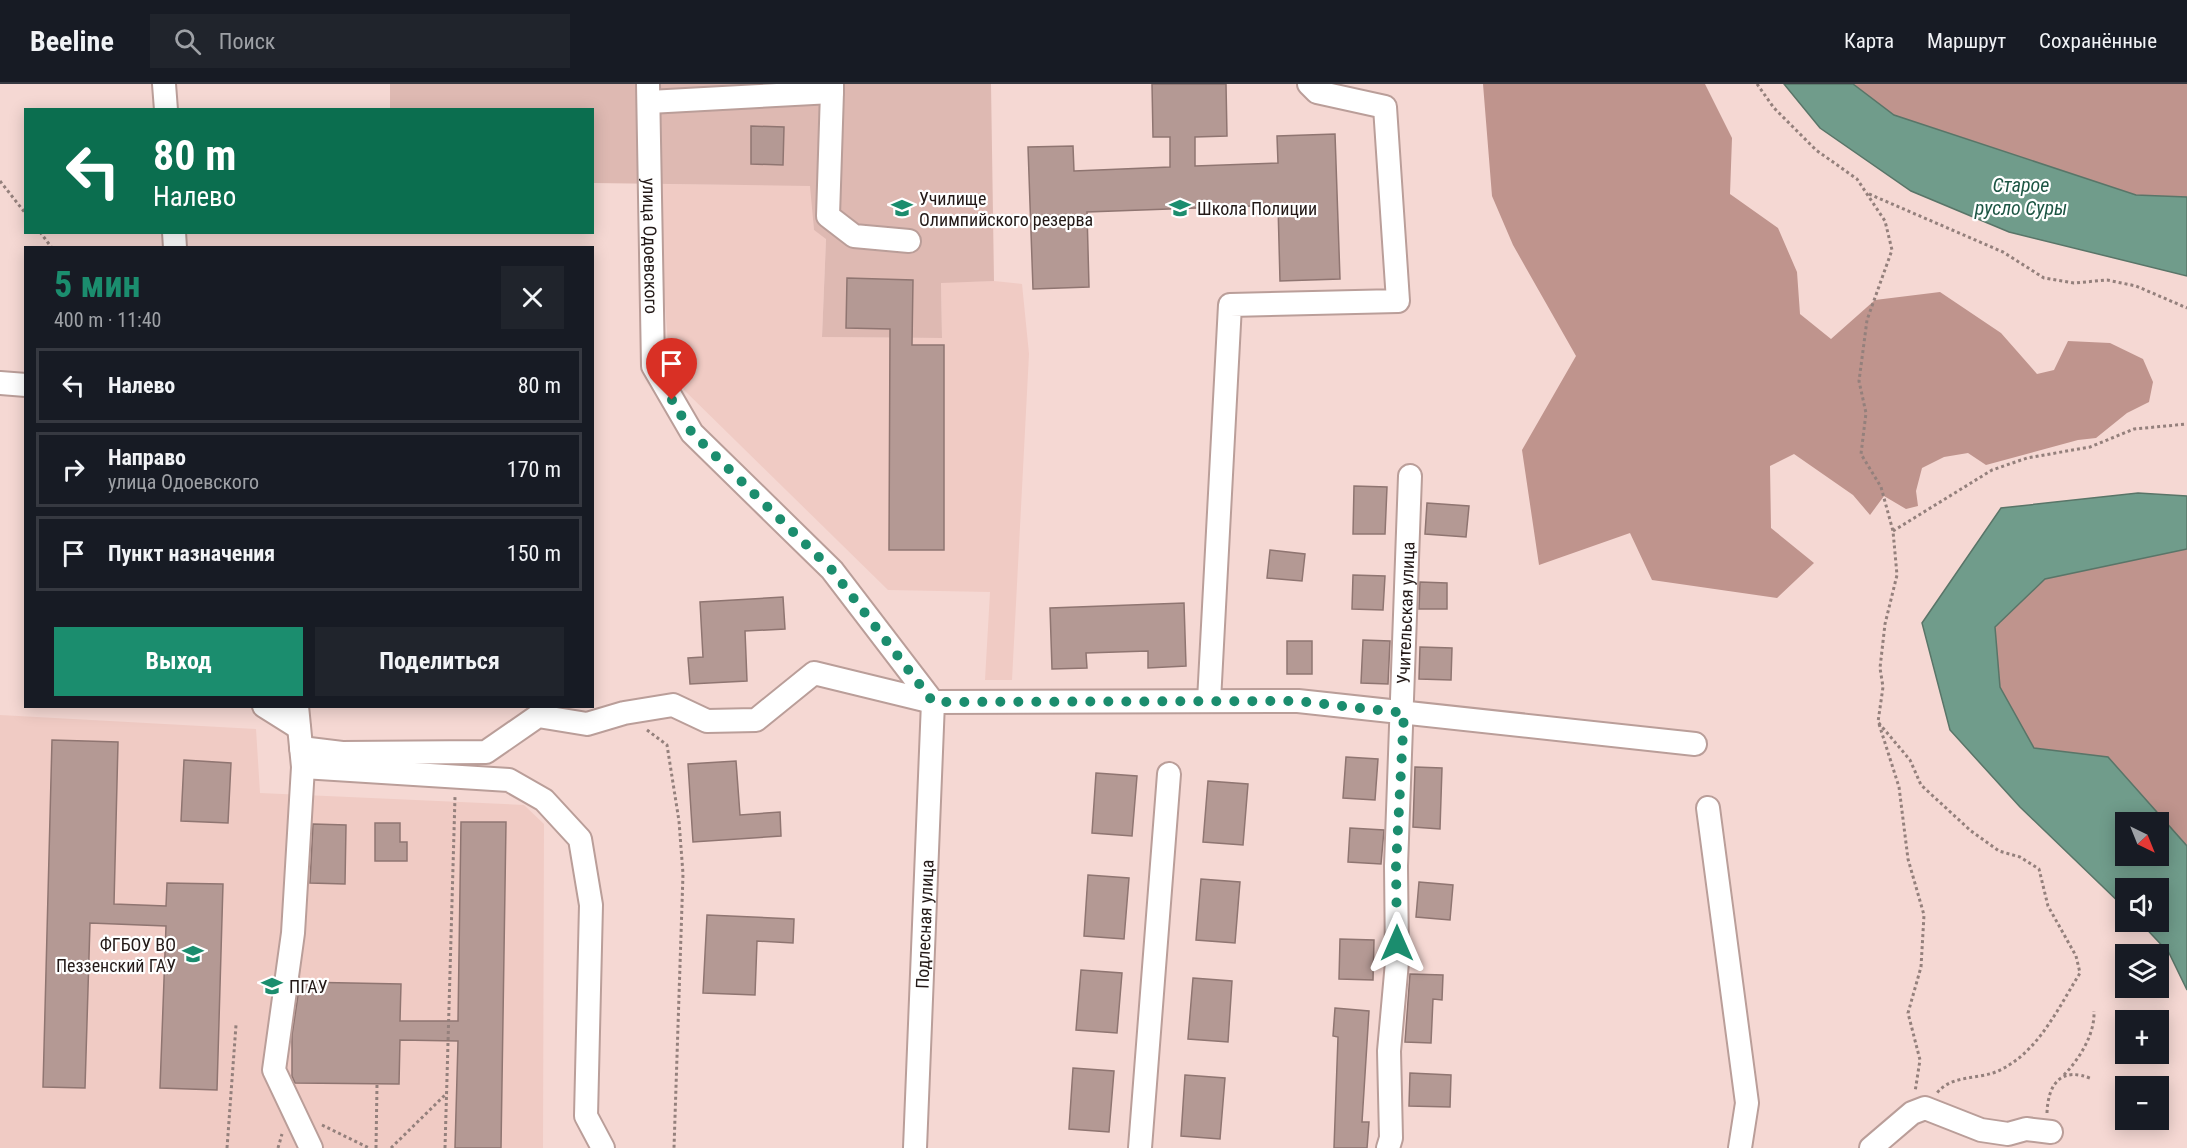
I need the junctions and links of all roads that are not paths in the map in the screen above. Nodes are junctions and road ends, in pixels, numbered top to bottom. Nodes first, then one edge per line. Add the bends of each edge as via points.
1 (164, 84) edge
2 (1309, 84) edge
3 (832, 88) edge
4 (648, 93) edge
5 (166, 108) edge
6 (909, 241) dead end
7 (0, 383) edge
8 (24, 386) edge
9 (1410, 476) dead end
10 (1209, 701) junction
11 (933, 702) junction
12 (266, 708) edge
13 (1404, 713) junction
14 (300, 737) edge
15 (1695, 744) dead end
16 (1169, 774) dead end
17 (1708, 808) dead end
18 (2051, 1132) dead end
19 (311, 1148) edge
20 (603, 1148) edge
21 (915, 1148) edge
22 (1140, 1148) edge
23 (1388, 1148) edge
24 (1740, 1148) edge
25 (1871, 1148) edge

1 - 5 street
2 - 10 street via 1317,92 1385,107 1398,301 1230,305
3 - 4 street
3 - 6 street via 828,216 854,236
4 - 11 street, улица Одоевского via 653,366 692,433 832,570
7 - 8 street
9 - 13 street, Учительская улица
10 - 11 street
10 - 13 street via 1298,701
11 - 14 street via 814,673 756,720 707,721 673,705 587,724 538,716 486,752 342,753
11 - 21 street, Подлесная улица
12 - 14 street
13 - 15 street
13 - 23 street, Учительская улица via 1396,866 1398,962 1389,1051
14 - 19 street via 293,933 274,1070
14 - 20 street via 456,777 509,780 544,801 580,839 591,905 586,1116
16 - 22 street
17 - 24 street via 1747,1103
18 - 25 street via 2026,1129 2008,1134 1981,1130 1919,1111

